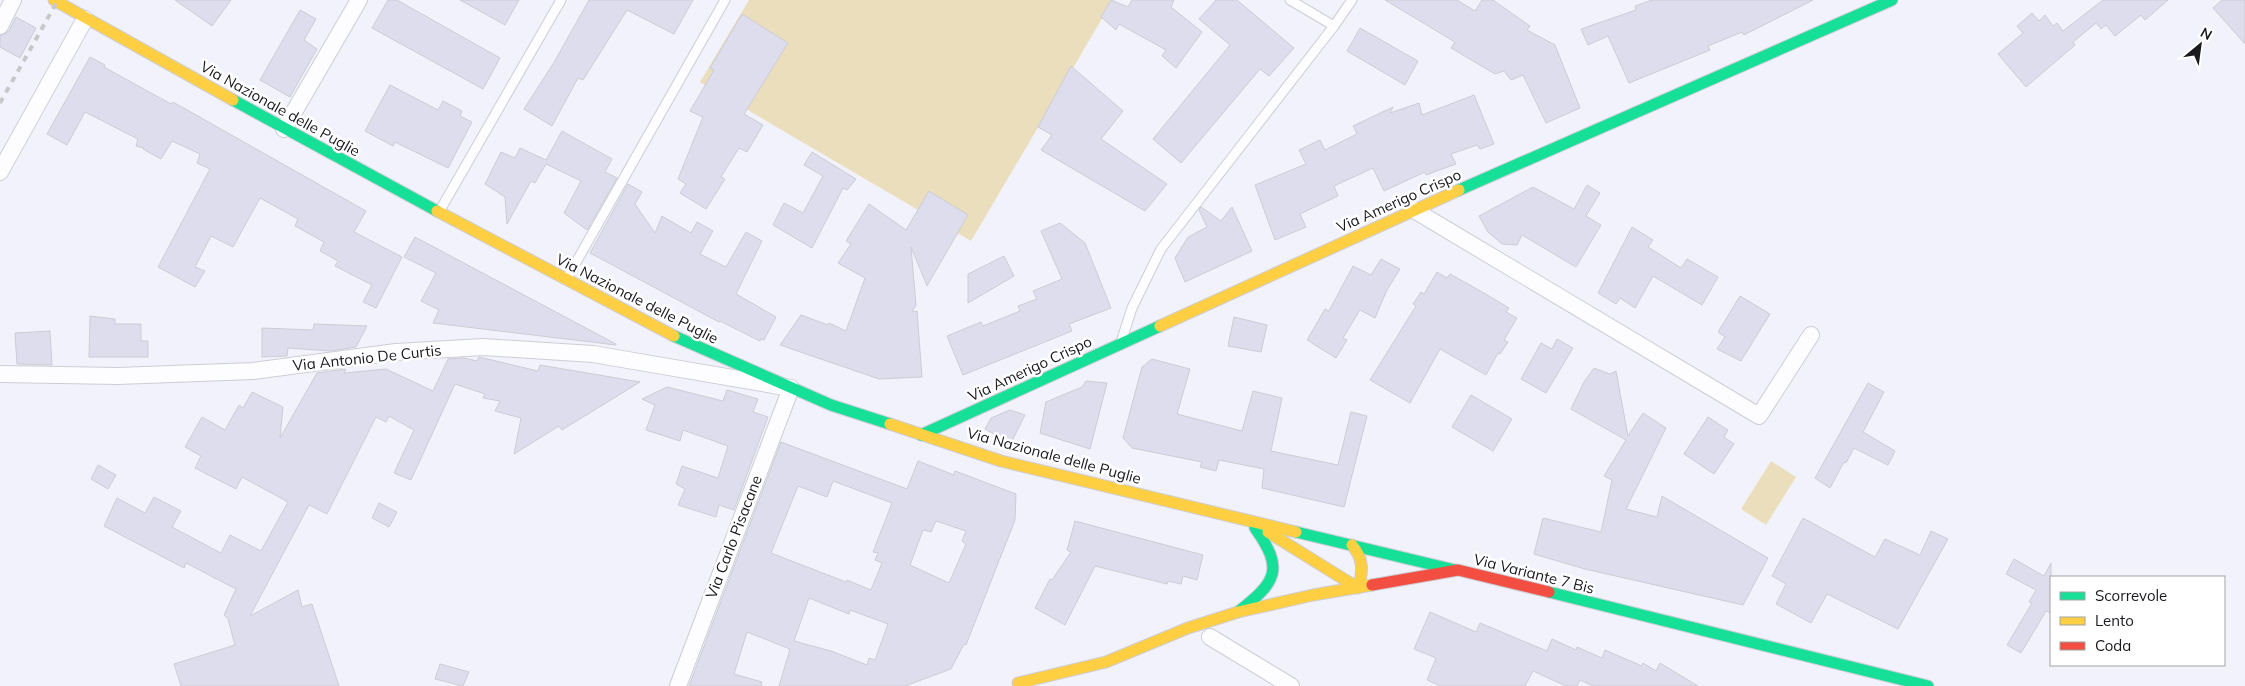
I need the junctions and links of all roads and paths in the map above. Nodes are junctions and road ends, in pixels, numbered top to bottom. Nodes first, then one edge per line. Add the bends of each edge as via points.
1 (13, 0) edge
2 (54, 0) edge
3 (358, 0) edge
4 (561, 0) edge
5 (725, 0) edge
6 (1290, 0) edge
7 (1352, 0) edge
8 (1892, 0) edge
9 (85, 19) junction
10 (0, 26) edge
11 (1334, 26) junction
12 (284, 129) junction
13 (0, 172) edge
14 (1414, 210) junction
15 (439, 212) junction
16 (566, 280) junction
17 (1811, 335) dead end
18 (1120, 344) junction
19 (0, 374) edge
20 (791, 388) junction
21 (921, 435) junction
22 (1250, 520) junction
23 (1352, 545) junction
24 (1458, 570) junction
25 (1358, 588) junction
26 (1238, 612) junction
27 (1210, 637) dead end
28 (1106, 662) junction
29 (1087, 680) dead end
30 (1019, 684) edge
31 (678, 686) edge
32 (1291, 686) edge
33 (1928, 686) edge

1 - 10 street
2 - 9 main road, Via Nazionale delle Puglie
3 - 12 street
4 - 15 lane
5 - 16 lane
6 - 11 lane
7 - 11 lane
8 - 14 main road, Via Amerigo Crispo
9 - 12 main road, Via Nazionale delle Puglie
9 - 13 street
11 - 18 lane via 1161,250 1132,308
12 - 15 main road, Via Nazionale delle Puglie
14 - 17 street via 1759,416
14 - 18 main road, Via Amerigo Crispo
15 - 16 main road, Via Nazionale delle Puglie
16 - 20 main road, Via Nazionale delle Puglie via 679,339
18 - 21 main road, Via Amerigo Crispo
19 - 20 street, Via Antonio De Curtis via 118,376 253,371 396,352 483,347 593,354
20 - 21 main road, Via Nazionale delle Puglie via 831,406
20 - 31 street, Via Carlo Pisacane
21 - 22 main road, Via Nazionale delle Puglie via 1000,461
22 - 23 main road, Via Nazionale delle Puglie
22 - 25 main road, Via Nazionale delle Puglie
22 - 26 main road via 1271,551 1274,568 1264,590
23 - 24 main road, Via Nazionale delle Puglie
23 - 25 main road via 1359,552 1363,564
24 - 25 main road, Via Variante 7 Bis
24 - 33 main road, Via Variante 7 Bis
25 - 26 main road, Via Variante 7 Bis
26 - 28 main road, Via Variante 7 Bis via 1188,628
27 - 32 street
28 - 29 main road, Via Variante 7 Bis
28 - 30 main road, Via Variante 7 Bis

